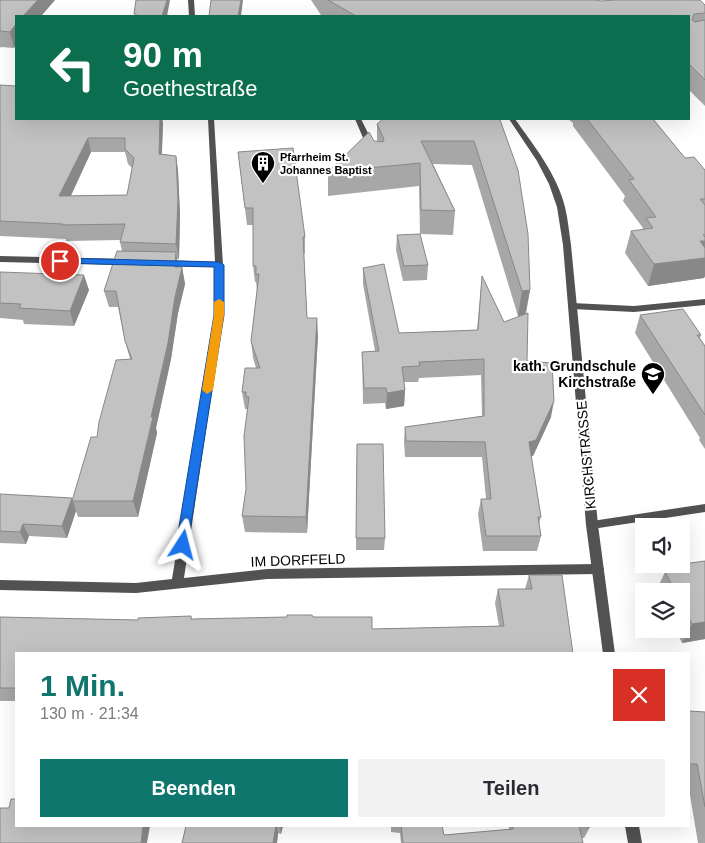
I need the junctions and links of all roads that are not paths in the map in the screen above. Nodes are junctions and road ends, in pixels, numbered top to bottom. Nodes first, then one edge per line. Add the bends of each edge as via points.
1 (191, 0) edge
2 (192, 15) edge
3 (211, 120) edge
4 (358, 120) edge
5 (513, 120) edge
6 (374, 153) edge
7 (0, 259) edge
8 (139, 263) edge
9 (159, 263) edge
10 (219, 265) junction
11 (705, 302) edge
12 (572, 306) junction
13 (705, 508) edge
14 (592, 525) junction
15 (598, 569) junction
16 (177, 584) junction
17 (0, 585) edge
18 (609, 652) edge
19 (632, 827) edge
20 (635, 843) edge

1 - 2 street
3 - 10 street
4 - 6 street
5 - 12 street, KIRCHSTRASSE via 541,163 560,206
7 - 8 street
9 - 10 street
10 - 16 street via 219,315
11 - 12 street via 634,309
12 - 14 street, KIRCHSTRASSE
13 - 14 street
14 - 15 street, KIRCHSTRASSE
15 - 16 street, IM DORFFELD via 267,574
15 - 18 street, KIRCHSTRASSE
16 - 17 street, IM DORFFELD via 136,588
19 - 20 street

